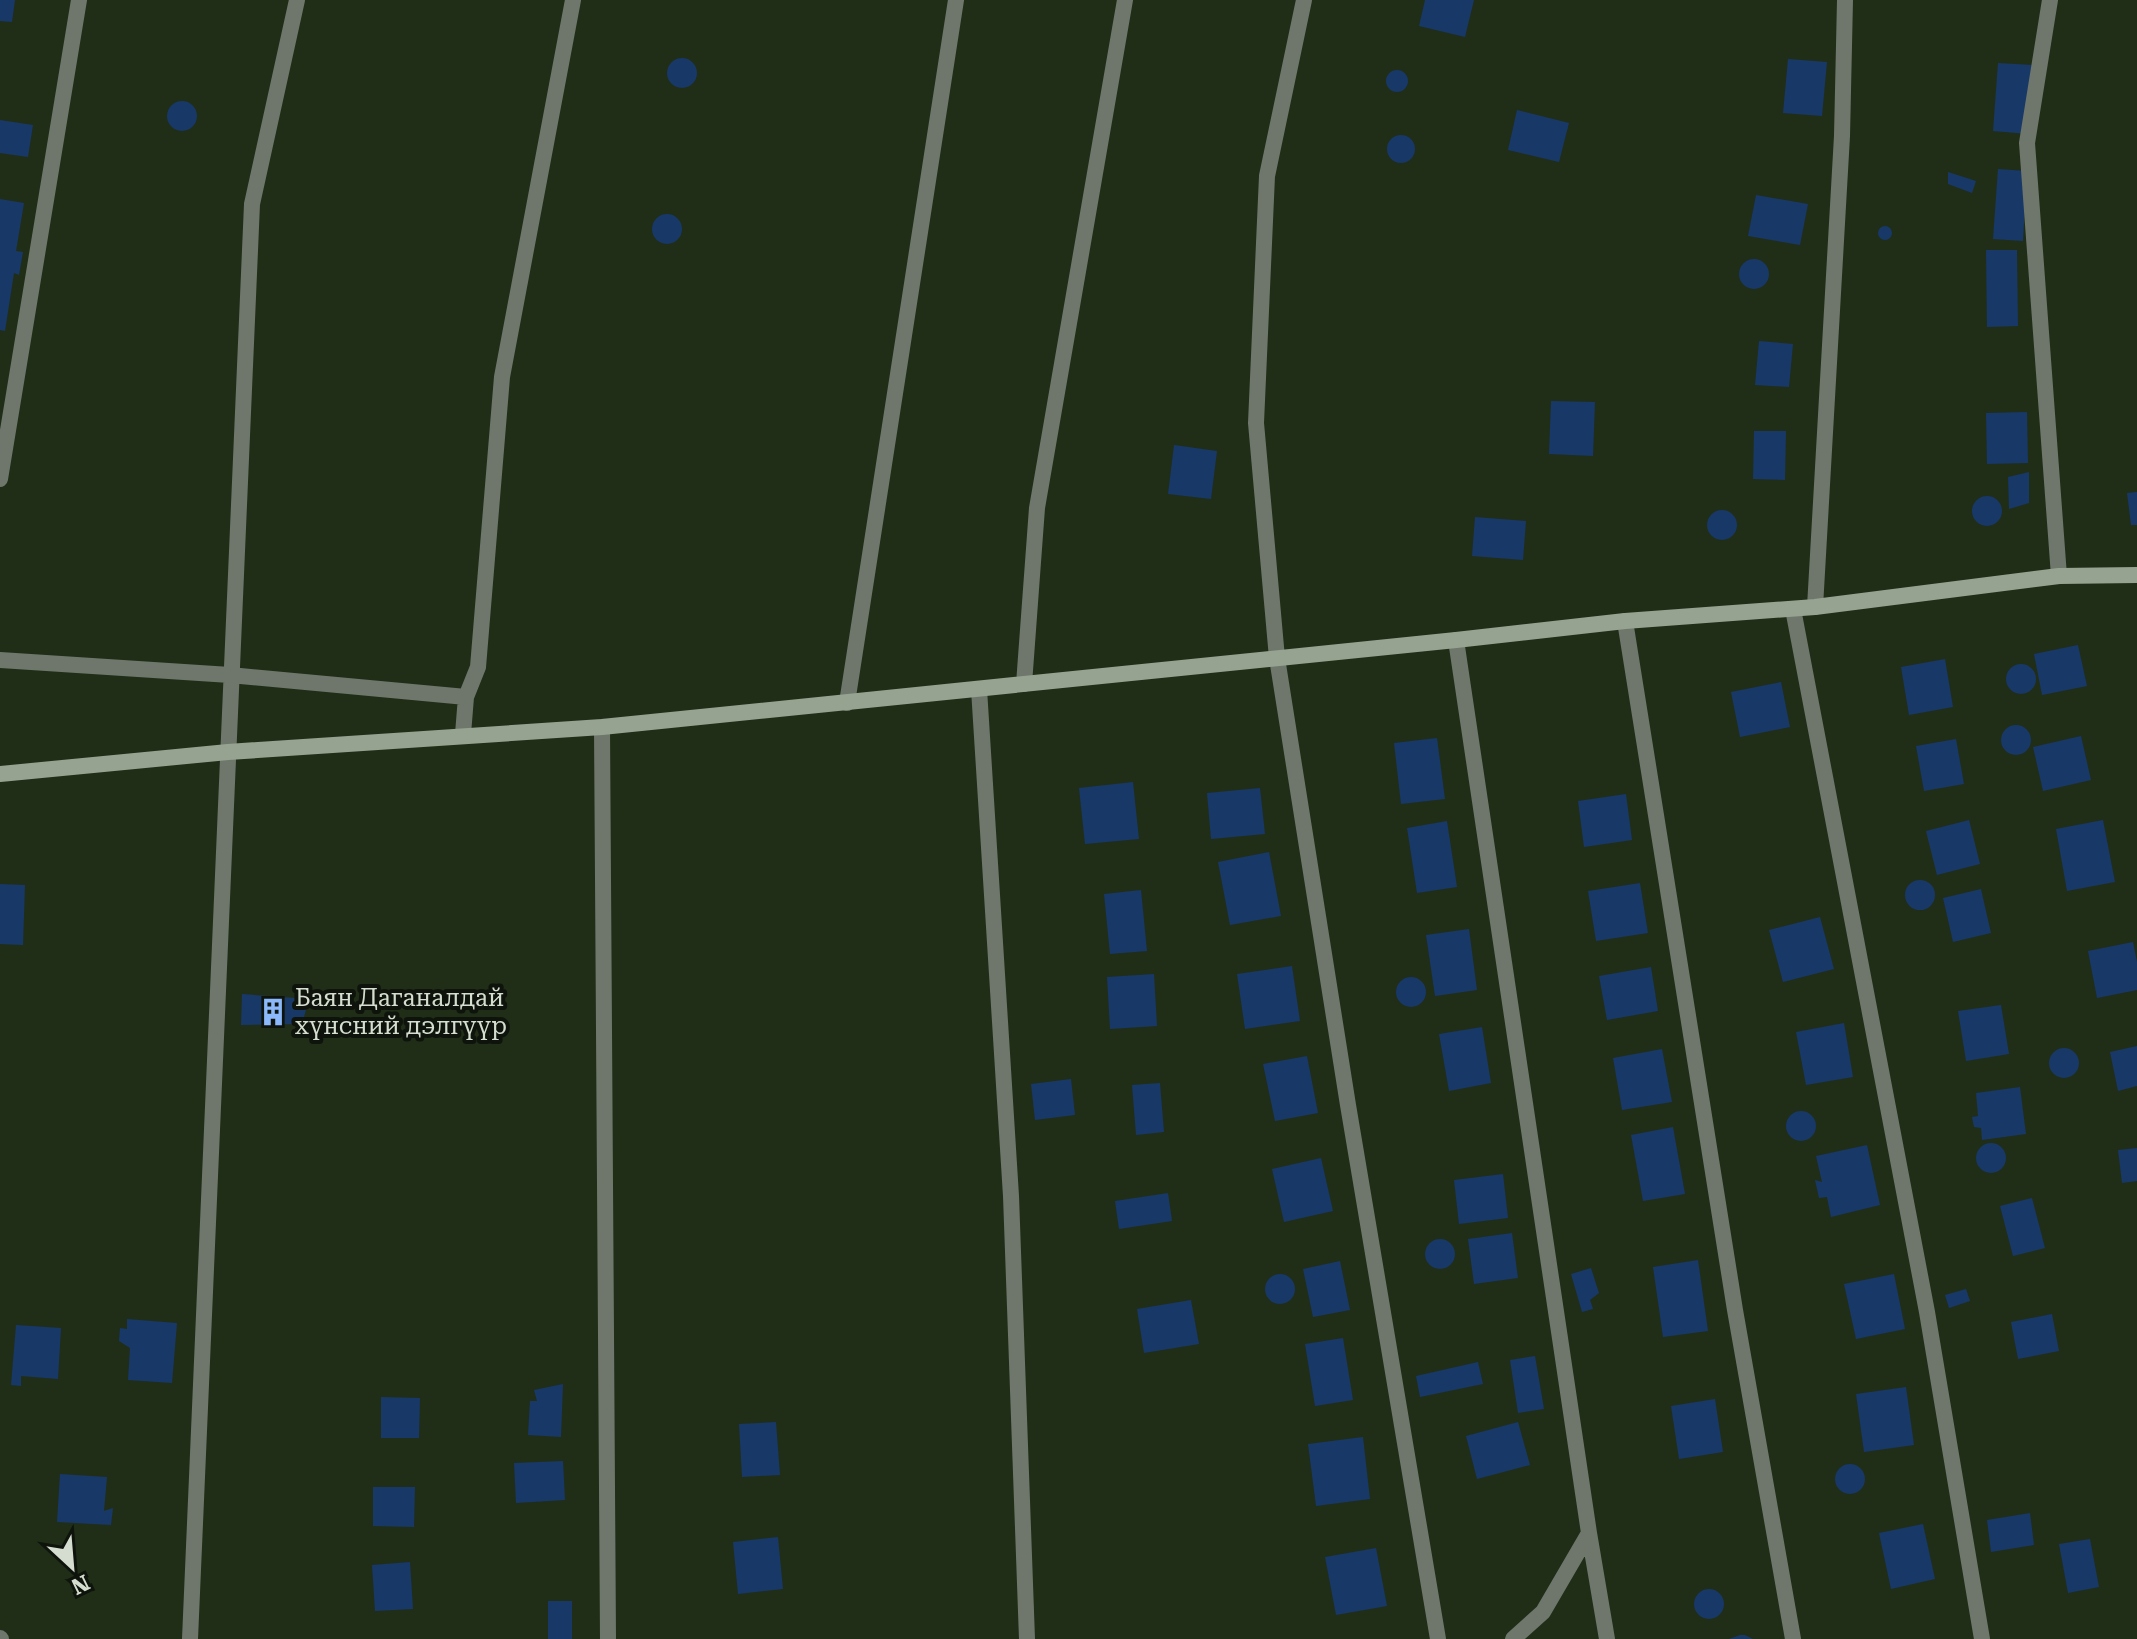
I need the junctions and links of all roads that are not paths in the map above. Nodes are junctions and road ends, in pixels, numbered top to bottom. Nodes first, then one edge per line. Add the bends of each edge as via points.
1 (79, 0) edge
2 (297, 0) edge
3 (573, 0) edge
4 (956, 0) edge
5 (1125, 0) edge
6 (1304, 0) edge
7 (1845, 0) edge
8 (2050, 0) edge
9 (0, 479) edge
10 (2137, 575) edge
11 (2059, 576) junction
12 (1815, 607) junction
13 (1793, 609) junction
14 (1625, 621) junction
15 (1456, 640) junction
16 (1277, 658) junction
17 (0, 660) edge
18 (230, 675) junction
19 (1024, 684) junction
20 (979, 689) junction
21 (466, 697) junction
22 (847, 703) junction
23 (602, 727) junction
24 (463, 734) junction
25 (228, 752) junction
26 (0, 774) edge
27 (1589, 1533) junction
28 (190, 1639) edge
29 (608, 1639) edge
30 (1027, 1639) edge
31 (1438, 1639) edge
32 (1513, 1639) edge
33 (1607, 1639) edge
34 (1793, 1639) edge
35 (1982, 1639) edge

1 - 9 street
2 - 18 street via 252,204
3 - 21 street via 502,377 478,667
4 - 22 street
5 - 19 street via 1037,508
6 - 16 street via 1267,176 1256,423
7 - 12 street
8 - 11 street via 2027,143
10 - 11 street
11 - 12 street
12 - 13 street
13 - 14 street
13 - 35 street via 1927,1312
14 - 15 street
14 - 34 street
15 - 16 street
15 - 27 street
16 - 19 street
16 - 31 street
17 - 18 street
18 - 21 street
18 - 25 street
19 - 20 street
20 - 22 street
20 - 30 street via 1011,1196
21 - 24 street
22 - 23 street
23 - 24 street
23 - 29 street
24 - 25 street
25 - 26 street
25 - 28 street
27 - 32 street via 1543,1612
27 - 33 street

